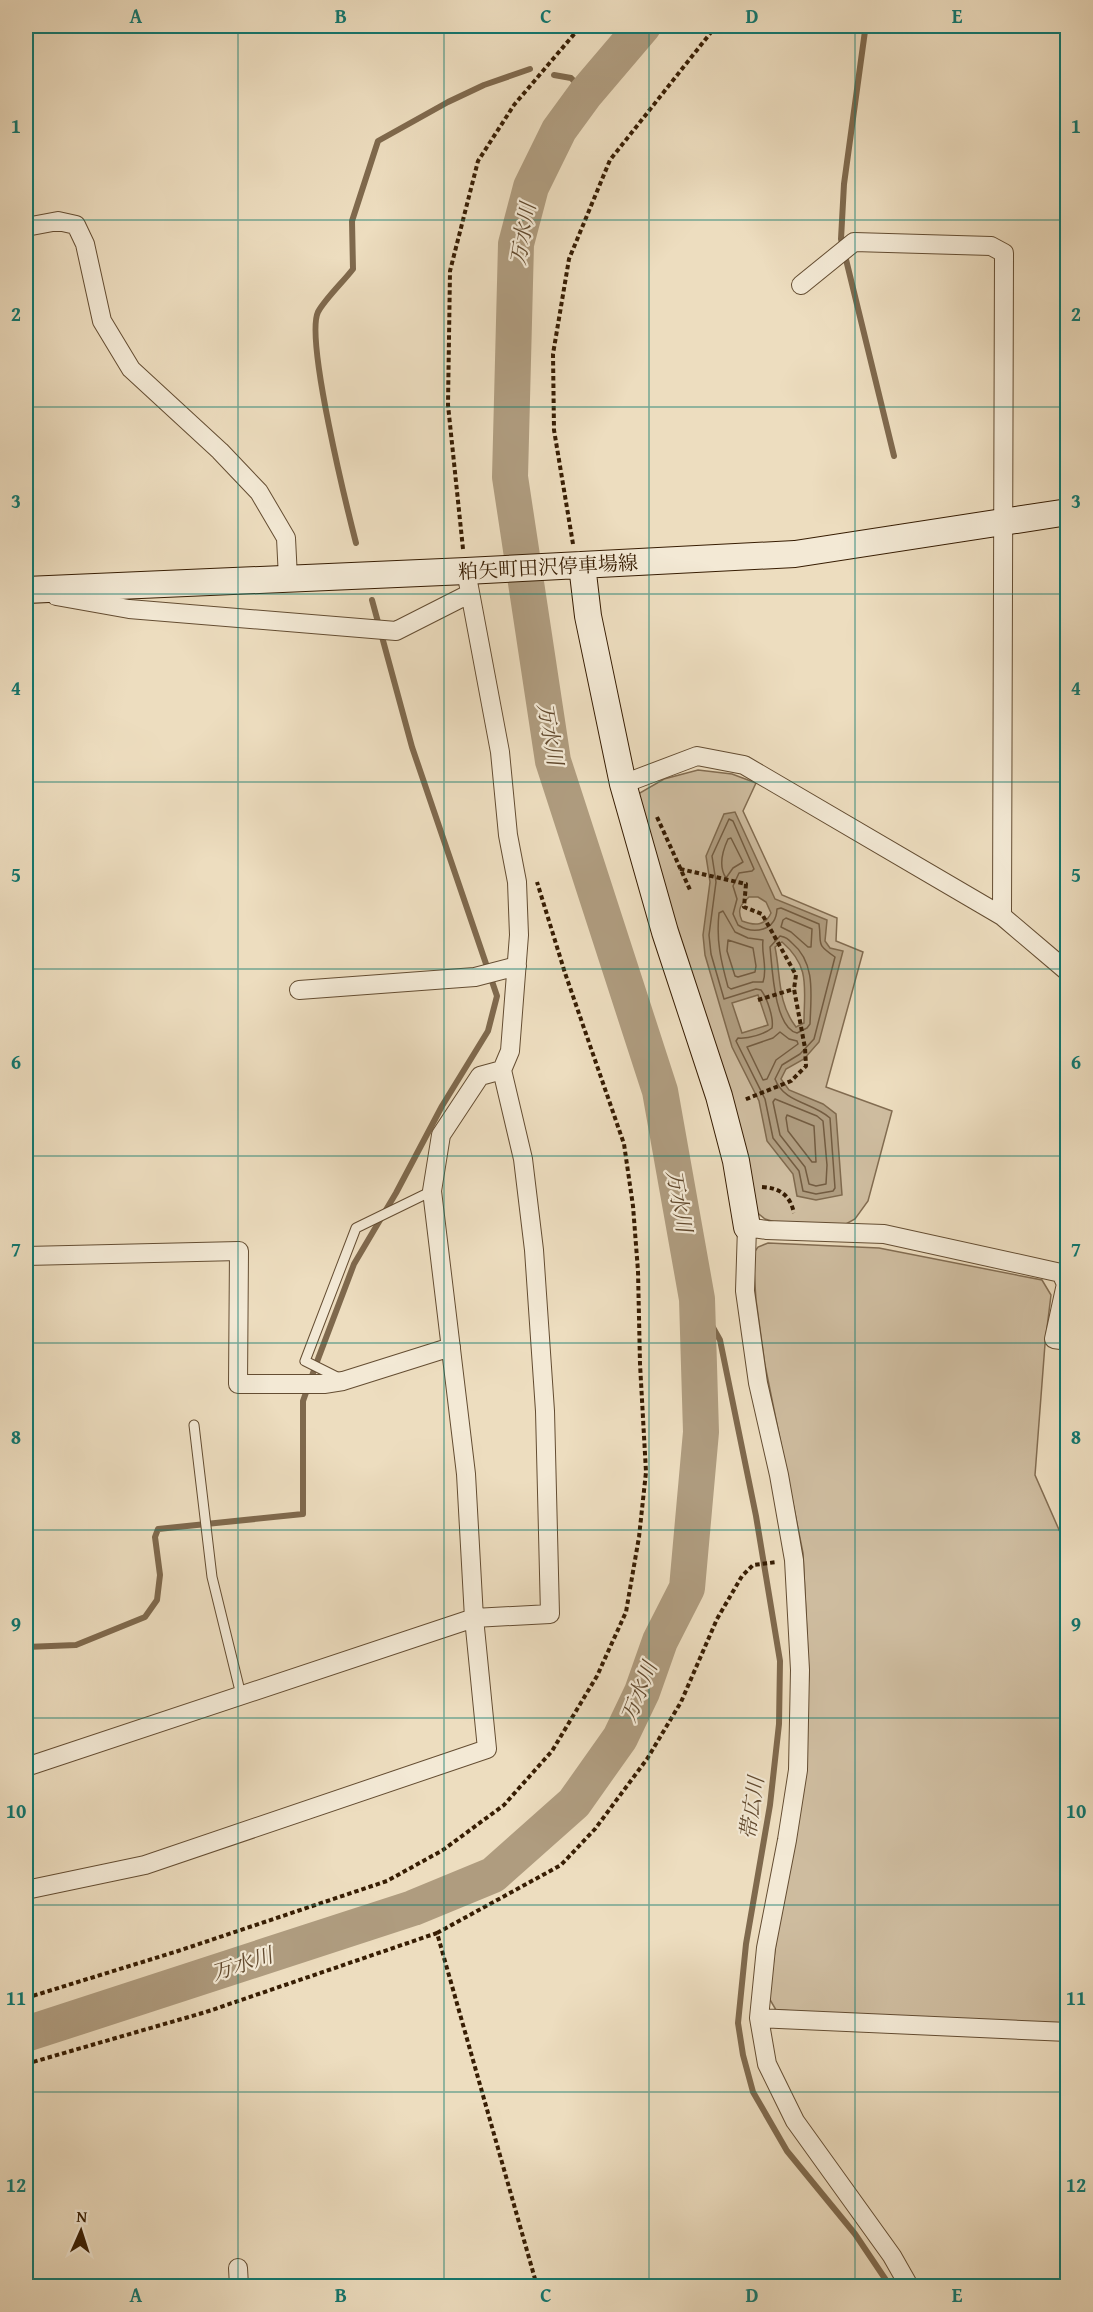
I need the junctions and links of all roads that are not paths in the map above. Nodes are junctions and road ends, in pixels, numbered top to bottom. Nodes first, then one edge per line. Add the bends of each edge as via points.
1 (26, 227) edge
2 (801, 285) dead end
3 (1068, 512) edge
4 (1004, 523) junction
5 (575, 565) junction
6 (288, 578) junction
7 (471, 578) junction
8 (26, 590) edge
9 (622, 784) junction
10 (1002, 916) junction
11 (511, 967) junction
12 (1068, 972) edge
13 (300, 990) dead end
14 (502, 1070) junction
15 (432, 1191) junction
16 (747, 1227) junction
17 (26, 1256) edge
18 (1068, 1341) edge
19 (451, 1347) junction
20 (332, 1379) junction
21 (194, 1425) dead end
22 (474, 1618) junction
23 (241, 1695) junction
24 (26, 1767) edge
25 (26, 1890) edge
26 (759, 2018) junction
27 (1068, 2032) edge
28 (238, 2268) dead end
29 (239, 2286) edge
30 (909, 2286) edge

1 - 6 street via 58,221 76,225 85,244 102,321 131,369 259,492 286,538
2 - 4 street via 854,242 991,246 1004,254
3 - 4 main road, 粕矢町田沢停車場線
4 - 5 main road, 粕矢町田沢停車場線 via 795,554
4 - 10 street
5 - 7 main road, 粕矢町田沢停車場線
5 - 9 main road
6 - 7 main road, 粕矢町田沢停車場線
6 - 8 main road, 粕矢町田沢停車場線
7 - 8 street via 396,631 129,609
7 - 11 street via 517,882 519,935
9 - 10 street via 697,756 744,765
9 - 16 main road via 719,1096 736,1161
10 - 12 street
11 - 13 street via 483,975
11 - 14 street via 510,1051
14 - 15 street via 480,1076 441,1134
14 - 22 street via 523,1159 534,1250 545,1411 550,1614
15 - 19 street
15 - 20 lane via 356,1228 305,1361
16 - 18 street via 884,1234 1061,1273 1066,1284 1054,1339
16 - 26 street via 745,1291 758,1383 794,1560 800,1670 798,1770 766,1948
17 - 20 street via 238,1251 238,1384
19 - 20 street
19 - 22 street via 466,1474
21 - 23 lane via 212,1577
22 - 23 street
22 - 25 street via 487,1749 145,1865
23 - 24 street
26 - 27 street
26 - 30 street via 767,2064 795,2121 892,2256
28 - 29 street

